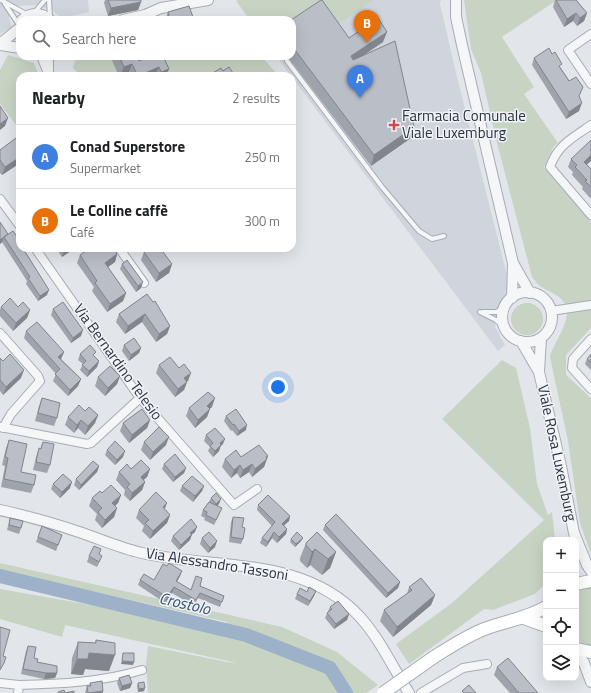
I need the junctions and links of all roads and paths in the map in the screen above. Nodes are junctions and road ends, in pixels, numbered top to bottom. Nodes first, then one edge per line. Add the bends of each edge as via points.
1 (1, 0) edge
2 (45, 0) edge
3 (49, 0) edge
4 (208, 0) edge
5 (448, 0) edge
6 (456, 0) edge
7 (192, 1) edge
8 (5, 4) junction
9 (18, 16) edge
10 (18, 16) edge
11 (28, 16) edge
12 (51, 16) edge
13 (145, 16) edge
14 (456, 17) junction
15 (16, 28) edge
16 (591, 34) edge
17 (0, 44) edge
18 (16, 47) edge
19 (43, 60) edge
20 (49, 60) edge
21 (287, 61) dead end
22 (47, 72) edge
23 (49, 72) edge
24 (295, 72) edge
25 (296, 73) edge
26 (591, 84) edge
27 (591, 125) edge
28 (0, 199) edge
29 (591, 214) edge
30 (16, 221) edge
31 (444, 236) dead end
32 (39, 252) edge
33 (122, 252) edge
34 (513, 263) junction
35 (144, 283) edge
36 (530, 293) junction
37 (510, 300) junction
38 (591, 305) edge
39 (551, 311) junction
40 (506, 330) junction
41 (0, 333) edge
42 (541, 338) junction
43 (591, 339) edge
44 (521, 341) junction
45 (539, 372) junction
46 (591, 389) edge
47 (140, 398) junction
48 (2, 427) edge
49 (257, 489) dead end
50 (0, 510) edge
51 (573, 537) edge
52 (579, 549) edge
53 (591, 571) edge
54 (591, 581) edge
55 (579, 583) edge
56 (543, 608) edge
57 (524, 618) junction
58 (543, 625) edge
59 (579, 650) edge
60 (591, 652) edge
61 (579, 655) edge
62 (487, 664) dead end
63 (142, 670) dead end
64 (591, 682) edge
65 (0, 683) edge
66 (18, 689) edge
67 (383, 693) edge
68 (409, 693) edge
69 (422, 693) edge

1 - 8 lane
2 - 11 lane
3 - 12 lane
4 - 7 street
5 - 14 street
6 - 14 street
7 - 13 street via 161,8
8 - 9 lane
8 - 10 lane
14 - 34 street
15 - 17 street
16 - 26 street via 568,50
17 - 18 street
19 - 22 street
20 - 23 street
21 - 24 lane
25 - 31 lane via 382,187 419,231 432,239
27 - 29 street via 555,153 550,167
28 - 30 street
32 - 47 street, Via Bernardino Telesio
33 - 35 street
34 - 36 street
34 - 37 street
36 - 37 street
36 - 39 street via 541,297
37 - 40 street via 503,316
37 - 40 lane via 497,312 480,312 496,320
38 - 39 street
39 - 42 street, Viale Rosa Luxemburg via 549,330
40 - 44 street, Viale Rosa Luxemburg via 510,336
41 - 48 street via 40,381
42 - 44 street via 528,342
42 - 45 street, Viale Rosa Luxemburg
43 - 46 street via 573,359 572,368
44 - 45 street, Viale Rosa Luxemburg
45 - 51 street, Viale Rosa Luxemburg via 561,466
47 - 48 street via 87,444
47 - 49 street, Via Bernardino Telesio via 234,505
50 - 68 street, Via Alessandro Tassoni via 48,522 142,553 254,567 290,575 314,584 345,602 361,618
52 - 53 street, Viale Rosa Luxemburg
54 - 55 main road
56 - 57 main road
57 - 58 main road
57 - 67 main road, bridge via 483,629 464,638
59 - 60 main road
61 - 64 street
62 - 69 street via 463,668
63 - 66 street via 117,677
65 - 66 street

